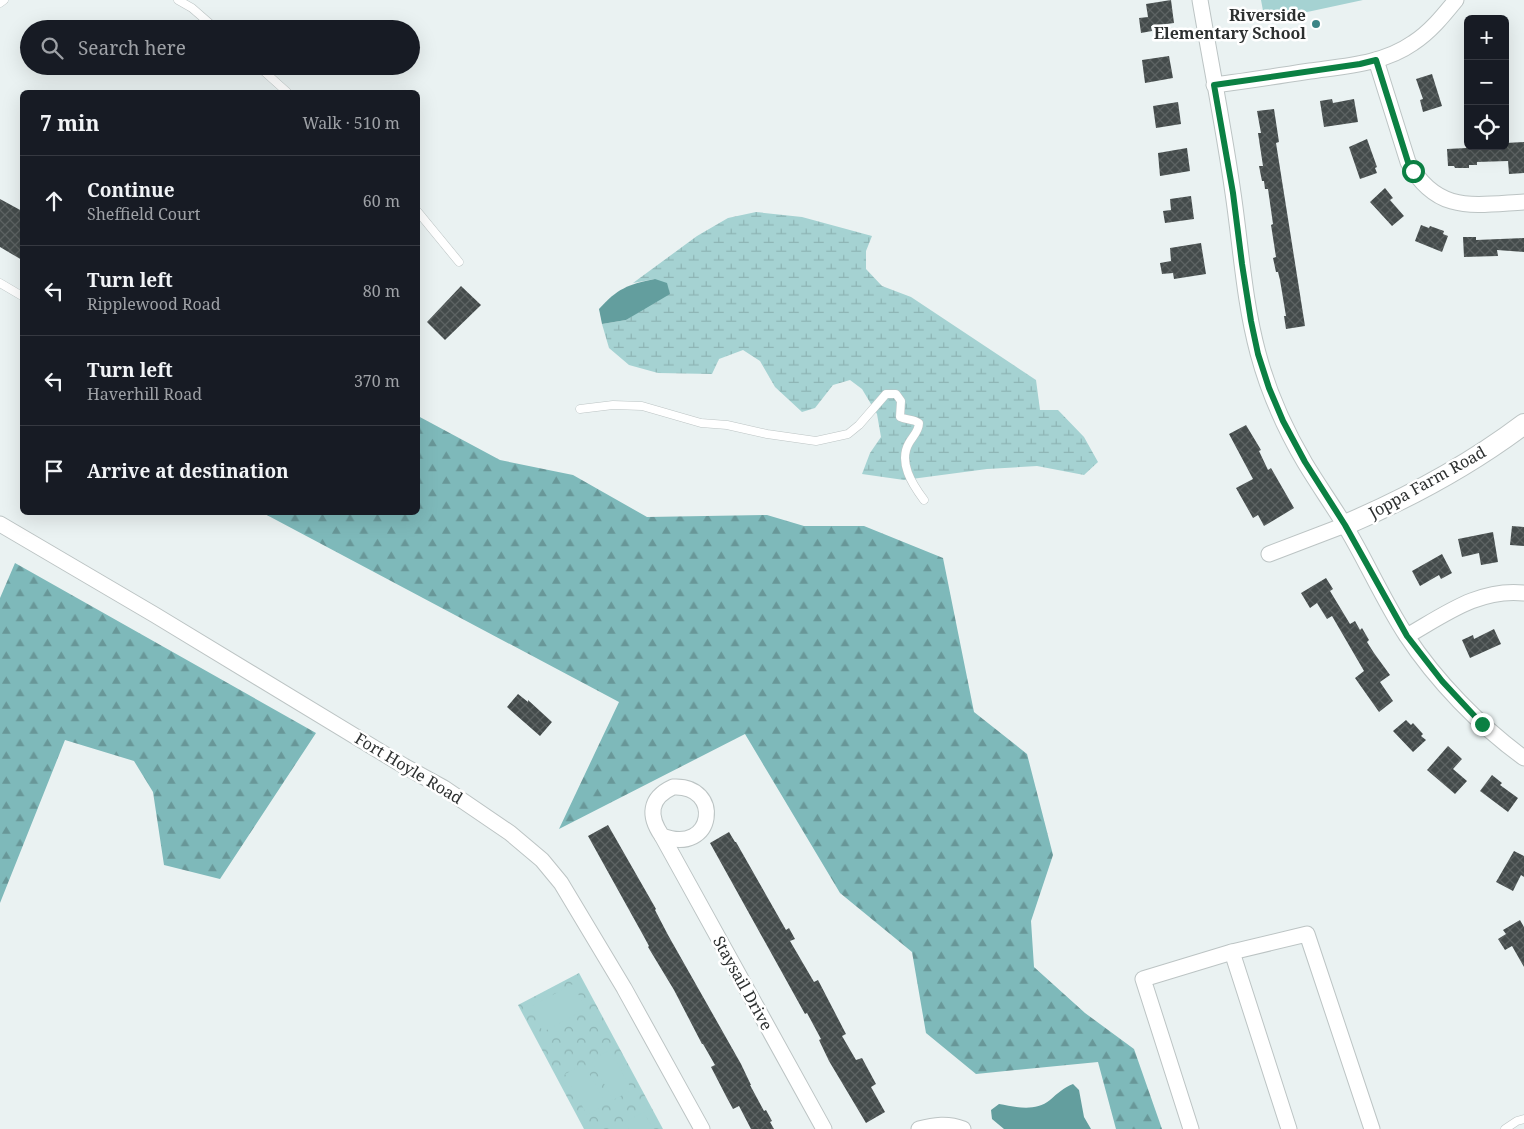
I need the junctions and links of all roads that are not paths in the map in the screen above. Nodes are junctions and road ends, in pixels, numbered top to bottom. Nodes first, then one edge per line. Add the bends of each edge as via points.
1 (4, 0) edge
2 (178, 0) edge
3 (1200, 0) edge
4 (1456, 0) edge
5 (0, 3) edge
6 (206, 20) edge
7 (1376, 60) junction
8 (268, 75) edge
9 (1214, 85) junction
10 (285, 90) edge
11 (1524, 202) edge
12 (420, 214) edge
13 (459, 262) dead end
14 (0, 283) edge
15 (20, 295) edge
16 (580, 410) dead end
17 (1524, 424) edge
18 (924, 500) dead end
19 (0, 524) edge
20 (1345, 525) junction
21 (1270, 554) dead end
22 (1524, 593) edge
23 (1407, 636) junction
24 (1524, 758) edge
25 (662, 836) dead end
26 (1232, 952) junction
27 (1524, 1119) edge
28 (702, 1129) edge
29 (824, 1129) edge
30 (919, 1129) edge
31 (963, 1129) edge
32 (1191, 1129) edge
33 (1289, 1129) edge
34 (1372, 1129) edge
35 (1505, 1129) edge

1 - 5 lane
2 - 6 lane
3 - 9 street
4 - 7 street via 1413,44
7 - 9 street
7 - 11 street via 1408,162 1428,189 1444,199 1462,204
8 - 10 lane
9 - 20 street via 1258,354 1283,421
12 - 13 lane
14 - 15 lane
16 - 18 lane via 613,405 642,406 702,423 816,441 848,434 886,394 896,394 900,401 900,417 919,423 905,449 904,462
17 - 20 street, Joppa Farm Road via 1465,463
19 - 28 street, Fort Hoyle Road via 444,788 525,844 561,883
20 - 21 street, Joppa Farm Road
20 - 23 street
22 - 23 street via 1484,595
23 - 24 street via 1463,705
25 - 29 street, Staysail Drive
26 - 32 street via 1142,979
26 - 33 street
26 - 34 street via 1307,934
27 - 35 lane
30 - 31 street via 942,1125

